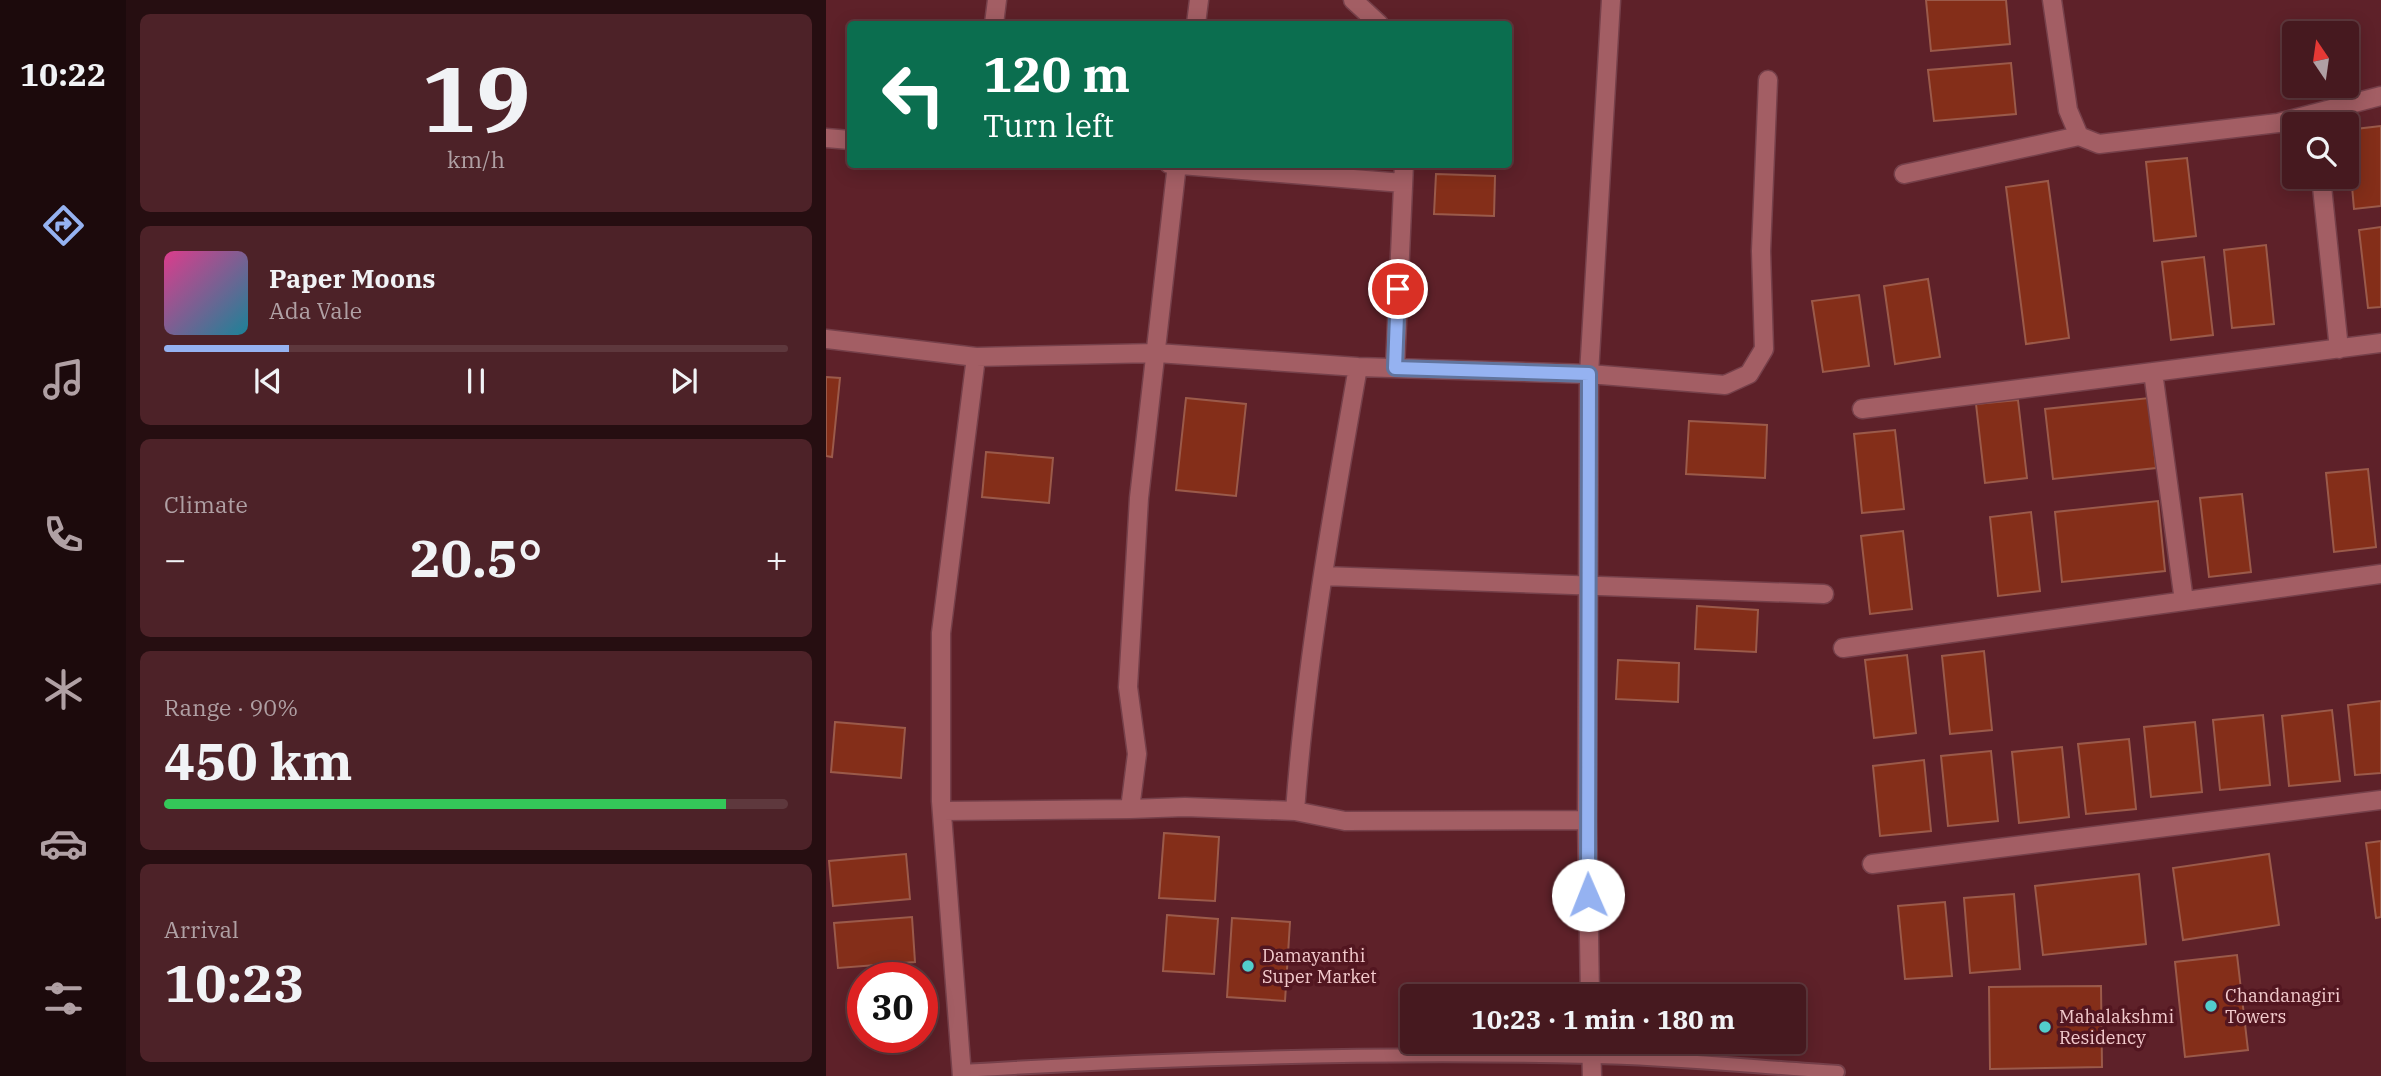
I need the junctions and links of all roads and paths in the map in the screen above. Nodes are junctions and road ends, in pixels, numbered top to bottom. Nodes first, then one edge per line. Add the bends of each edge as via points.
1 (997, 0) edge
2 (1199, 0) edge
3 (1353, 0) edge
4 (1611, 0) edge
5 (2052, 0) edge
6 (994, 21) edge
7 (1196, 21) edge
8 (1376, 21) edge
9 (1768, 80) dead end
10 (2381, 96) edge
11 (2335, 112) edge
12 (2282, 123) edge
13 (2079, 136) junction
14 (826, 138) edge
15 (847, 140) edge
16 (1177, 168) edge
17 (1215, 168) edge
18 (1404, 168) edge
19 (1904, 174) dead end
20 (1403, 183) junction
21 (2322, 189) edge
22 (826, 339) edge
23 (2381, 343) edge
24 (2339, 349) junction
25 (1157, 353) junction
26 (976, 357) junction
27 (1358, 367) junction
28 (1395, 368) junction
29 (2153, 372) junction
30 (1589, 374) junction
31 (1862, 409) dead end
32 (2381, 574) edge
33 (1323, 576) junction
34 (1588, 586) junction
35 (1824, 594) dead end
36 (2184, 601) junction
37 (1843, 648) dead end
38 (2381, 800) edge
39 (1130, 809) junction
40 (942, 811) junction
41 (1296, 811) junction
42 (1587, 820) junction
43 (1872, 864) dead end
44 (1590, 984) edge
45 (1400, 1053) edge
46 (1592, 1054) edge
47 (1645, 1054) edge
48 (1838, 1072) dead end
49 (962, 1074) edge
50 (1592, 1076) edge

1 - 6 street
2 - 7 street
3 - 8 street
4 - 30 street
5 - 13 street via 2068,110
9 - 30 street via 1760,251 1765,349 1749,374 1725,385
10 - 11 street
12 - 13 street via 2099,144
13 - 19 street
14 - 15 street
16 - 25 street
17 - 20 street
18 - 20 street
20 - 28 street
21 - 24 street
22 - 26 street
23 - 24 street
24 - 29 street
25 - 26 street
25 - 27 street
25 - 39 street via 1139,498 1128,687 1137,754
26 - 40 street via 941,634
27 - 28 street
27 - 33 street
28 - 30 street
29 - 31 street
29 - 36 street
30 - 34 street
32 - 36 street
33 - 34 street
33 - 41 street
34 - 35 street
34 - 42 street
36 - 37 street
38 - 43 street
39 - 40 street
39 - 41 street
40 - 49 street
41 - 42 street via 1345,821
42 - 44 street
45 - 49 lane via 1130,1061
46 - 50 street
47 - 48 lane

